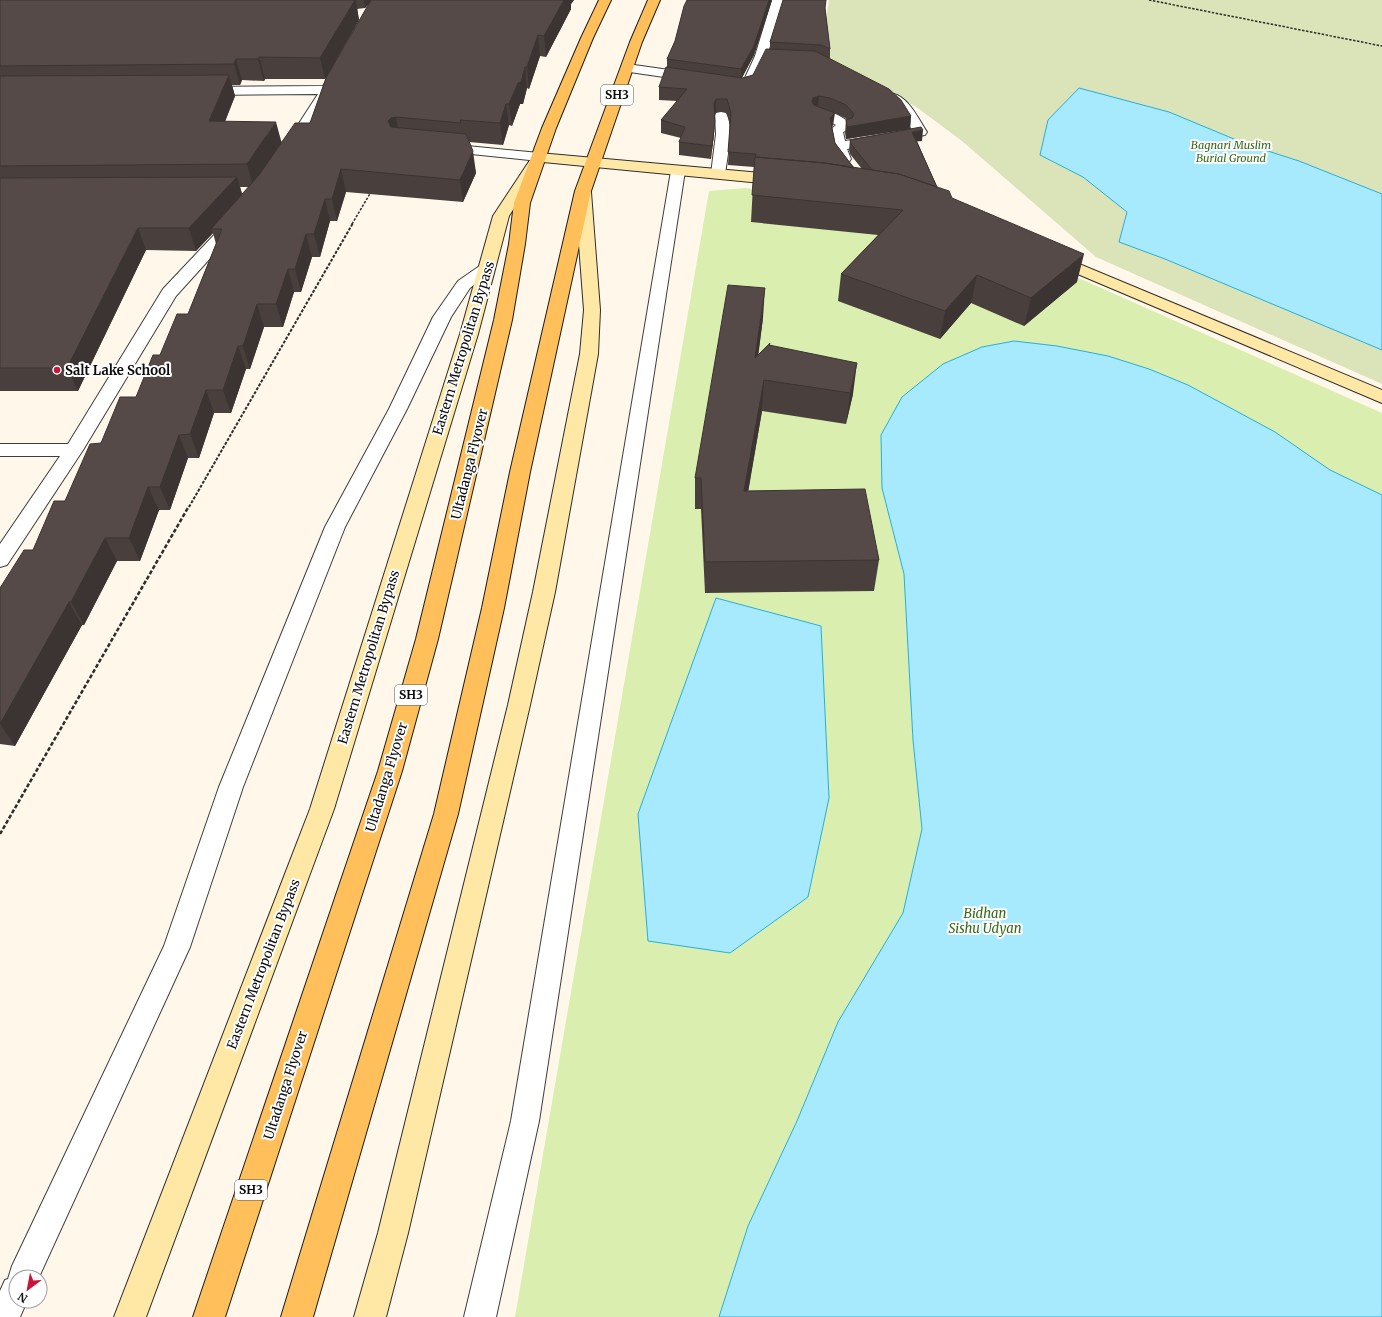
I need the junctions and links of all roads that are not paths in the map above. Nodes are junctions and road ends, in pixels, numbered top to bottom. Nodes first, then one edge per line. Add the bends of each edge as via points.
1 (605, 0) edge
2 (654, 0) edge
3 (778, 0) edge
4 (761, 56) junction
5 (777, 57) edge
6 (627, 68) junction
7 (339, 69) edge
8 (704, 79) edge
9 (719, 81) edge
10 (328, 90) junction
11 (192, 91) edge
12 (886, 94) edge
13 (818, 114) edge
14 (721, 116) dead end
15 (840, 146) junction
16 (430, 147) edge
17 (539, 156) junction
18 (282, 159) edge
19 (593, 162) junction
20 (851, 168) edge
21 (678, 171) junction
22 (718, 174) junction
23 (800, 182) edge
24 (583, 191) junction
25 (245, 209) edge
26 (1041, 252) edge
27 (487, 268) junction
28 (1382, 397) edge
29 (0, 450) edge
30 (74, 450) junction
31 (0, 560) edge
32 (26, 1269) edge
33 (130, 1317) edge
34 (209, 1317) edge
35 (297, 1317) edge
36 (370, 1317) edge
37 (480, 1317) edge

1 - 17 main road, Eastern Metropolitan Bypass / SH3
2 - 6 main road, SH3
3 - 4 lane
4 - 5 lane
4 - 9 lane via 747,84
6 - 8 lane
6 - 19 main road, SH3
7 - 10 street
10 - 11 street
10 - 18 street
12 - 15 lane via 906,110 920,132
13 - 15 lane via 836,119 845,126 836,130
14 - 22 lane via 723,134
15 - 20 lane via 842,156
16 - 17 lane
17 - 19 main road
17 - 27 main road, Eastern Metropolitan Bypass via 501,216
17 - 34 main road, Ultadanga Flyover / SH3 via 522,203 503,320 427,639 387,778
19 - 21 main road
19 - 24 main road, SH3
21 - 22 main road
21 - 37 street via 525,1121
22 - 23 main road
24 - 35 main road, SH3 via 446,814
24 - 36 main road via 592,310 588,362 544,592 519,705 393,1233
25 - 30 street via 169,293
26 - 28 main road
27 - 32 street via 464,285 442,317 398,409 335,527 231,787 177,947
27 - 33 main road, Eastern Metropolitan Bypass via 322,809
29 - 30 street
30 - 31 street

